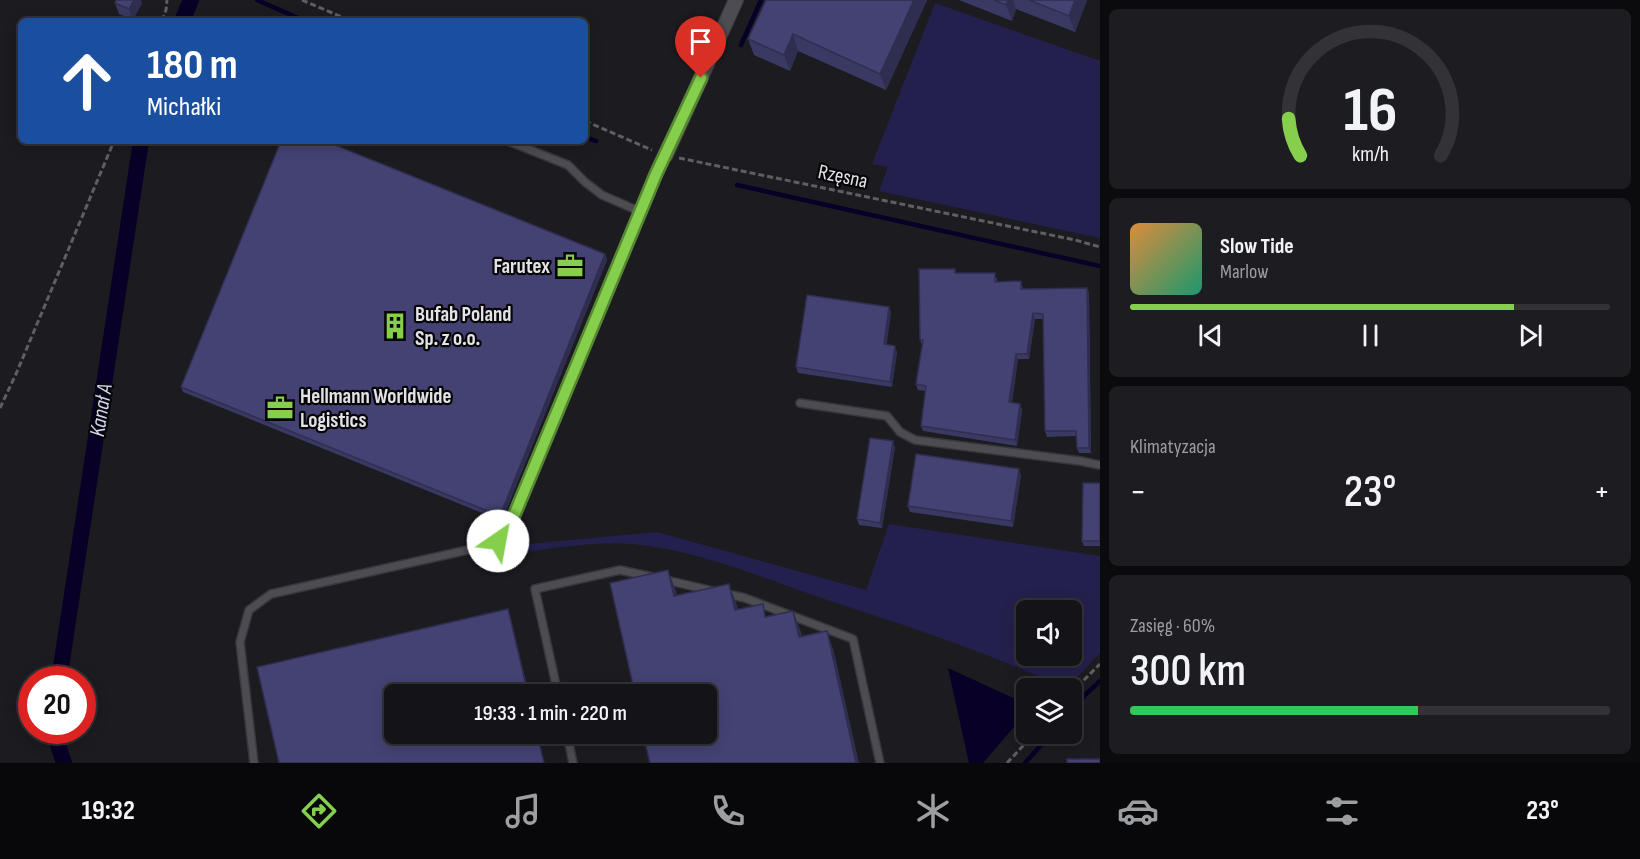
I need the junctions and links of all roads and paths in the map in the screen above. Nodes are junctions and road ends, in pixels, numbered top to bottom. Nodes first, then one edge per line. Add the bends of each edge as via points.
1 (167, 0) edge
2 (302, 0) edge
3 (736, 0) edge
4 (163, 18) edge
5 (344, 18) edge
6 (588, 122) edge
7 (113, 144) edge
8 (515, 144) edge
9 (666, 155) junction
10 (641, 213) junction
11 (1100, 247) edge
12 (800, 403) dead end
13 (0, 408) edge
14 (1100, 465) edge
15 (1100, 664) edge
16 (1082, 682) edge
17 (556, 684) edge
18 (569, 744) edge
19 (1025, 744) edge
20 (254, 763) edge
21 (573, 763) edge
22 (880, 763) edge
23 (1008, 763) edge

1 - 4 path
2 - 5 path
3 - 9 street
6 - 9 path, Rzęsna
7 - 13 path
8 - 10 lane via 567,165 602,195
9 - 10 lane
9 - 11 path, Rzęsna
10 - 20 lane via 508,530 498,541 271,594 249,610 240,642
12 - 14 lane via 887,416 900,432 915,440
15 - 16 path
17 - 22 lane via 535,589 620,570 745,598 853,639
18 - 21 lane
19 - 23 path

